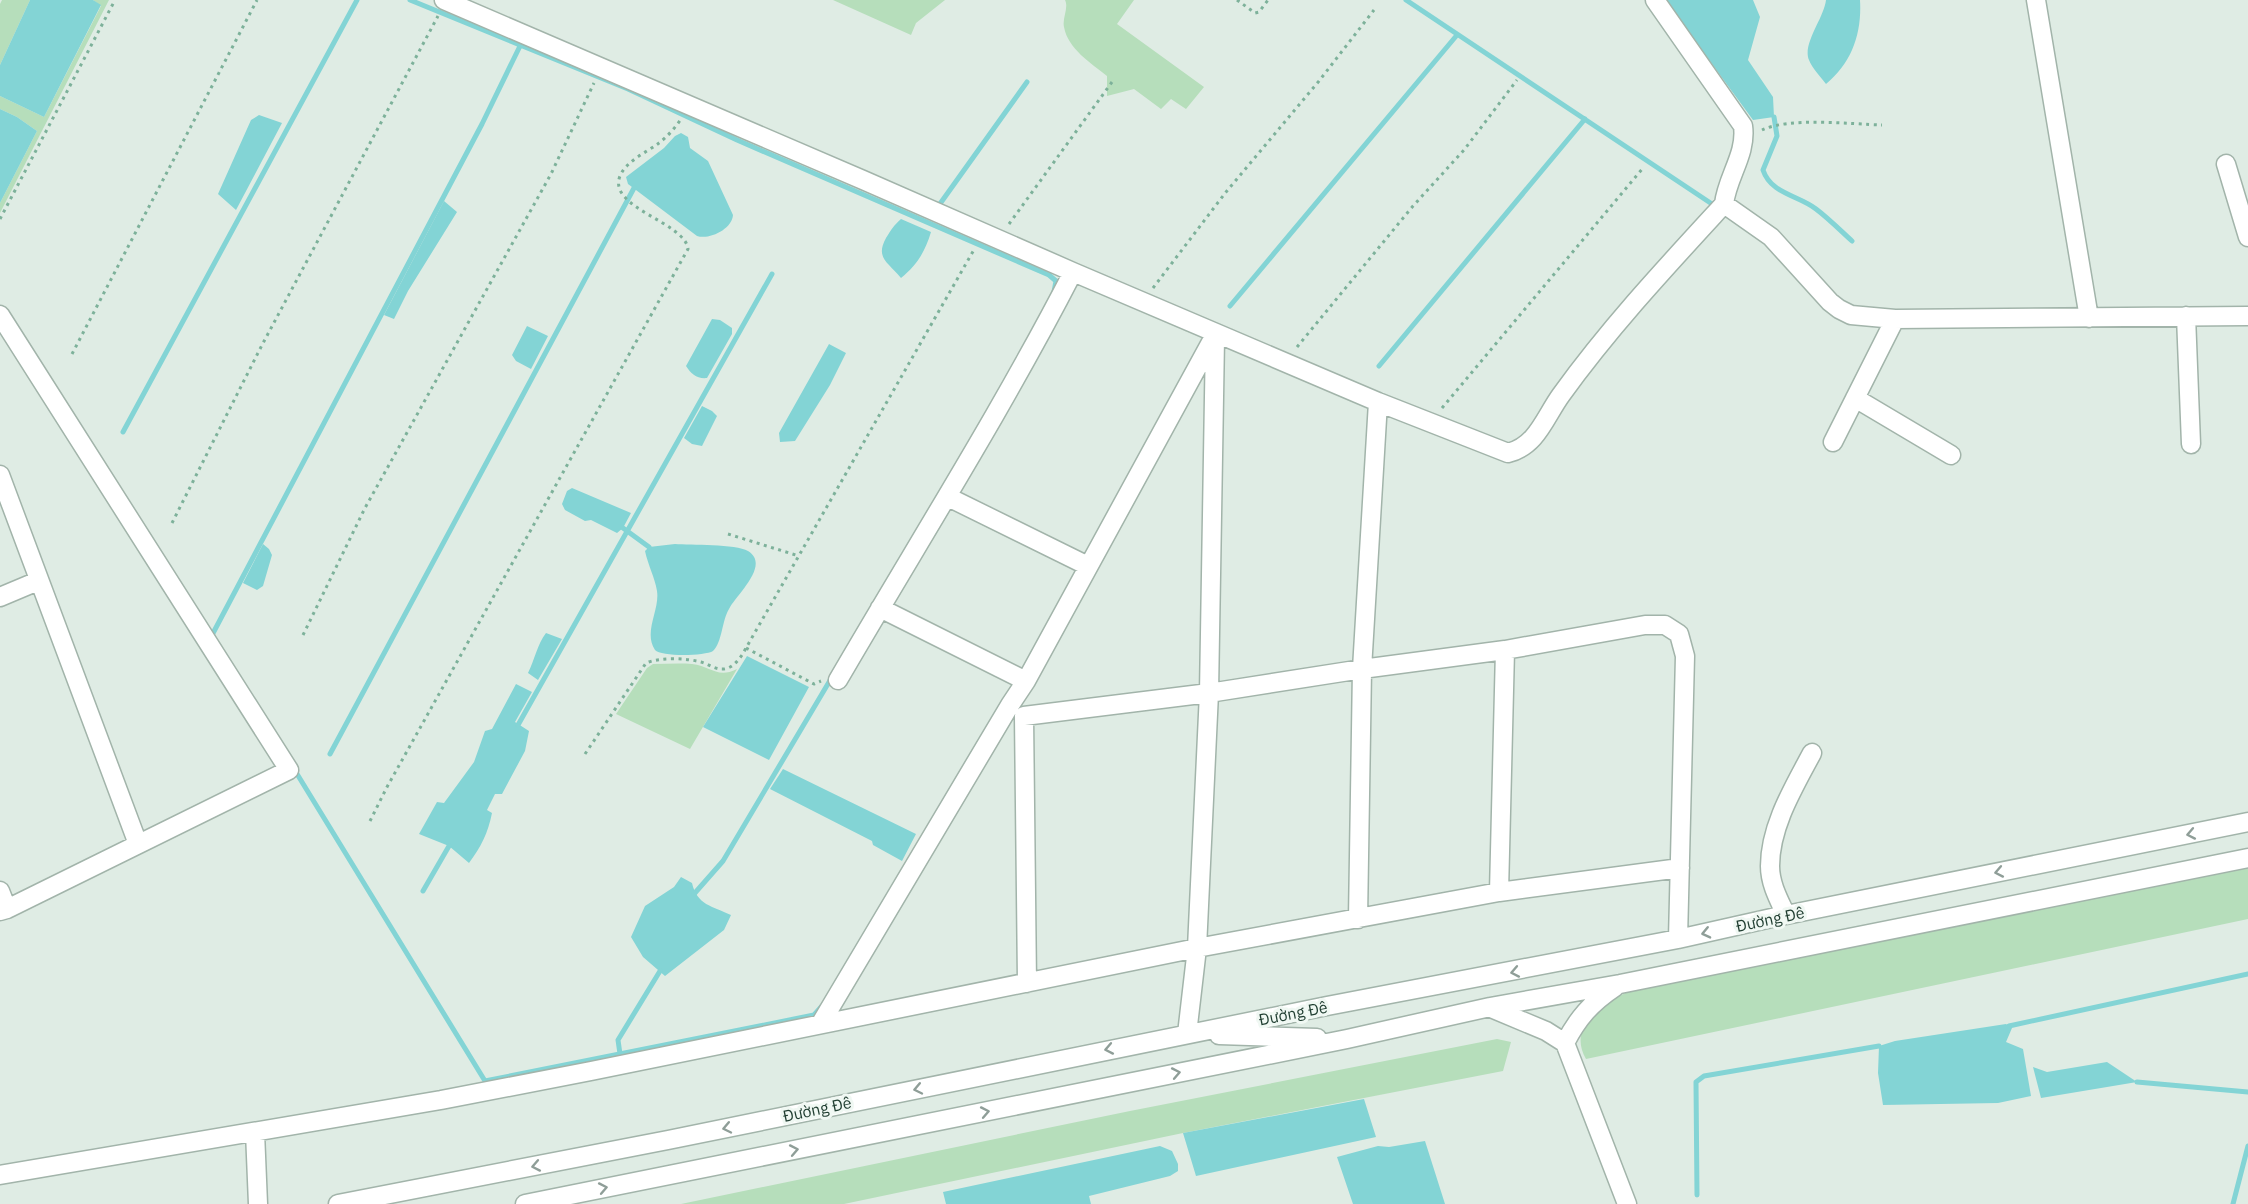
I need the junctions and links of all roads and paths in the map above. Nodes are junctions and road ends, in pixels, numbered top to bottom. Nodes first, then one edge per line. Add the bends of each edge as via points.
1 (115, 0) edge
2 (257, 0) edge
3 (445, 0) edge
4 (1237, 0) edge
5 (1268, 0) edge
6 (1655, 0) edge
7 (2036, 0) edge
8 (1374, 10) dead end
9 (602, 68) junction
10 (1517, 80) dead end
11 (1112, 82) dead end
12 (690, 106) junction
13 (1882, 125) dead end
14 (1745, 138) junction
15 (2226, 164) dead end
16 (1643, 168) dead end
17 (1724, 204) junction
18 (0, 219) edge
19 (991, 236) junction
20 (2248, 237) edge
21 (1072, 272) junction
22 (1143, 302) junction
23 (0, 315) edge
24 (2186, 316) junction
25 (2248, 316) edge
26 (2089, 318) junction
27 (1895, 319) junction
28 (1215, 333) junction
29 (72, 354) dead end
30 (1285, 362) junction
31 (1855, 398) junction
32 (1378, 402) junction
33 (1432, 424) junction
34 (1833, 442) dead end
35 (2191, 444) dead end
36 (1952, 455) dead end
37 (0, 475) edge
38 (948, 497) junction
39 (172, 523) dead end
40 (728, 534) dead end
41 (799, 556) junction
42 (1088, 566) junction
43 (38, 581) junction
44 (0, 597) edge
45 (880, 608) junction
46 (303, 635) dead end
47 (746, 648) junction
48 (1505, 650) junction
49 (1362, 669) junction
50 (829, 681) joint
51 (1026, 681) junction
52 (1209, 693) junction
53 (1017, 710) junction
54 (1812, 753) dead end
55 (585, 754) dead end
56 (370, 821) dead end
57 (2248, 822) edge
58 (138, 844) junction
59 (2248, 858) edge
60 (1680, 868) junction
61 (0, 891) edge
62 (1499, 892) junction
63 (3, 910) edge
64 (1786, 915) junction
65 (1359, 919) junction
66 (1678, 939) junction
67 (1197, 948) junction
68 (1027, 983) junction
69 (1620, 984) junction
70 (1490, 1007) junction
71 (821, 1023) junction
72 (1187, 1034) junction
73 (1347, 1039) junction
74 (1565, 1043) junction
75 (255, 1132) junction
76 (0, 1175) edge
77 (258, 1204) edge
78 (338, 1204) edge
79 (525, 1204) edge
80 (1627, 1204) edge

1 - 18 path
2 - 29 path
3 - 9 street
3 - 39 path
4 - 5 path via 1255,13
6 - 14 street via 1743,126
7 - 26 street
8 - 22 path via 1226,192
9 - 12 street
9 - 46 path via 551,174 384,474
10 - 30 path via 1464,150
11 - 19 path
12 - 19 street
12 - 56 path via 660,142 624,169 619,180 624,194 638,209 683,237 688,249
13 - 14 path via 1797,123 1769,126
14 - 17 street
15 - 20 street
16 - 33 path via 1445,403
17 - 27 street via 1771,237 1839,309 1851,315
17 - 33 street via 1584,363 1532,441 1508,453
19 - 21 street
19 - 41 path
21 - 22 street
21 - 38 street via 1030,356
22 - 28 street
23 - 58 street via 290,770
24 - 25 street
24 - 26 street
24 - 35 street
26 - 27 street
27 - 31 street
28 - 30 street
28 - 42 street
28 - 52 street
30 - 32 street
31 - 34 street
31 - 36 street
32 - 33 street
32 - 49 street
37 - 43 street
38 - 42 street
38 - 45 street
40 - 41 path
41 - 47 path
42 - 51 street
43 - 44 street
43 - 58 street
45 - 50 street
45 - 51 street
47 - 50 path via 814,684
47 - 55 path via 735,664 726,669 690,660 646,663
48 - 49 street
48 - 60 street via 1645,625 1665,625 1679,634 1685,656
48 - 62 street
49 - 52 street
49 - 65 street
51 - 53 street
52 - 53 street
52 - 67 street
53 - 68 street
53 - 71 street
54 - 64 street via 1772,843 1770,868 1774,889
57 -> 64 street, Đường Đê
58 - 63 street
59 - 69 street, Đường Đê
60 - 62 street
60 - 66 street
61 - 63 street
62 - 65 street
64 -> 66 street, Đường Đê
65 - 67 street
66 -> 72 street, Đường Đê
67 - 68 street
67 - 72 street
68 - 71 street
69 - 70 street, Đường Đê
69 - 74 street via 1598,998 1576,1021
70 - 73 street, Đường Đê
70 - 74 street via 1546,1030
71 - 75 street via 591,1071
72 - 73 street
72 -> 78 street, Đường Đê
79 -> 73 street, Đường Đê
74 - 80 street
75 - 76 street
75 - 77 street

